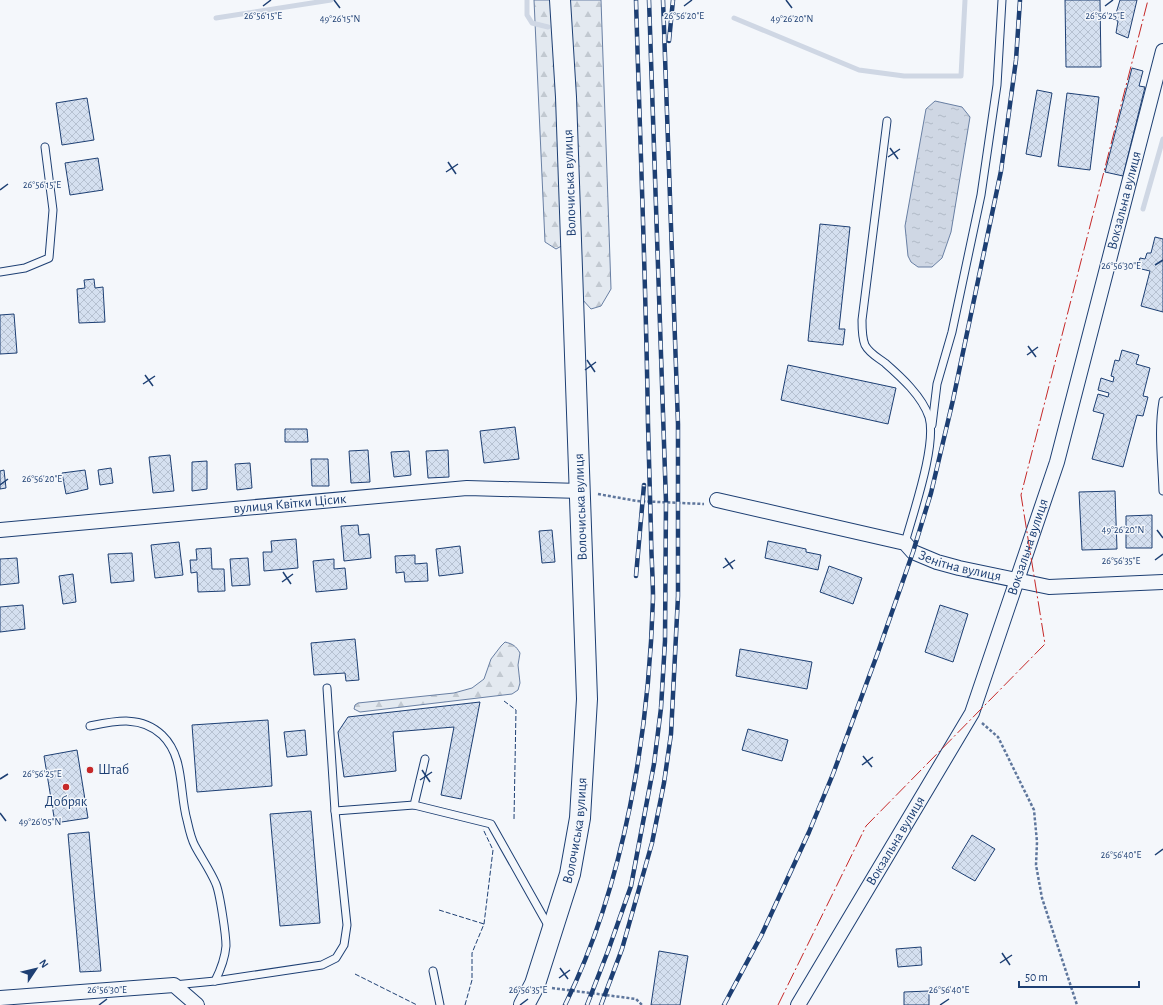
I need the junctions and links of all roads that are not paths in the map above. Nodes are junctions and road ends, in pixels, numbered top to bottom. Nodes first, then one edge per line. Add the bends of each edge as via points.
1 (560, 0) edge
2 (1002, 0) edge
3 (1163, 51) edge
4 (887, 121) dead end
5 (45, 147) dead end
6 (0, 272) edge
7 (1163, 401) edge
8 (931, 437) junction
9 (1162, 444) edge
10 (580, 491) junction
11 (1163, 491) edge
12 (717, 500) road end
13 (0, 530) edge
14 (905, 543) junction
15 (1017, 581) junction
16 (1163, 582) edge
17 (327, 688) dead end
18 (90, 726) dead end
19 (425, 759) dead end
20 (414, 805) junction
21 (335, 811) junction
22 (552, 933) junction
23 (433, 970) dead end
24 (215, 981) junction
25 (174, 985) junction
26 (0, 998) edge
27 (197, 1005) edge
28 (440, 1005) edge
29 (524, 1005) edge
30 (798, 1005) edge

1 - 10 main road, Волочиська вулиця via 566,97
2 - 8 lane via 997,85 981,195 952,332 937,384
3 - 15 street, Вокзальна вулиця via 1057,462
4 - 8 lane via 862,320 864,343 869,352 904,380 913,392 929,417
5 - 6 lane via 53,210 49,258 25,268
7 - 9 lane
8 - 14 lane via 924,475
9 - 11 lane
10 - 13 street, вулиця Квітки Цісик via 467,488
10 - 22 main road, Волочиська вулиця via 587,699 580,818 570,874
12 - 14 street, Зенітна вулиця
14 - 15 street, Зенітна вулиця via 912,552 938,562
15 - 16 street, Зенітна вулиця via 1049,587
15 - 30 street, Вокзальна вулиця via 972,713
17 - 21 lane
18 - 24 lane via 121,720 143,723 161,734 171,746 178,763 186,818 194,845 218,893 226,947 221,970
19 - 20 lane
20 - 21 lane
20 - 22 lane via 491,824
21 - 24 lane via 347,925 344,945 336,958 322,965
22 - 29 main road, Волочиська вулиця via 535,984
23 - 28 lane
24 - 25 lane
25 - 26 street
25 - 27 street

